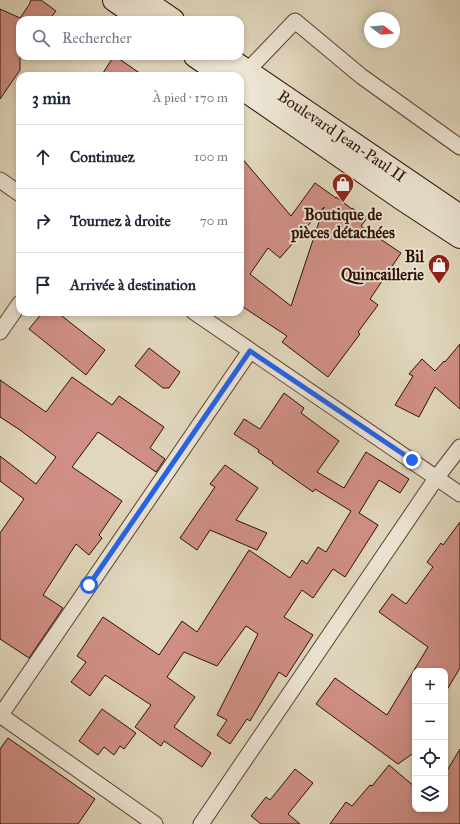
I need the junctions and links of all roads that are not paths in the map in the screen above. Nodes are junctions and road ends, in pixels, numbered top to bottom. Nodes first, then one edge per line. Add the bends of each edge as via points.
1 (114, 0) edge
2 (144, 0) edge
3 (137, 16) edge
4 (167, 16) edge
5 (201, 60) edge
6 (228, 60) edge
7 (218, 72) edge
8 (238, 72) edge
9 (244, 78) edge
10 (244, 80) edge
11 (244, 80) edge
12 (460, 147) edge
13 (0, 180) edge
14 (16, 191) edge
15 (460, 216) edge
16 (460, 237) edge
17 (16, 309) edge
18 (200, 316) edge
19 (0, 332) edge
20 (250, 351) junction
21 (460, 447) edge
22 (436, 477) junction
23 (460, 494) edge
24 (0, 715) edge
25 (155, 824) edge
26 (201, 824) edge

1 - 3 main road
2 - 4 main road
5 - 7 main road
6 - 8 main road, Boulevard Jean-Paul II
9 - 12 street via 295,21 361,76
10 - 15 main road, Boulevard Jean-Paul II
11 - 16 main road, Boulevard Jean-Paul II via 399,196
13 - 14 street
17 - 19 street
18 - 20 street
20 - 22 street
20 - 24 street
21 - 22 street
22 - 23 street
22 - 26 street
24 - 25 street

